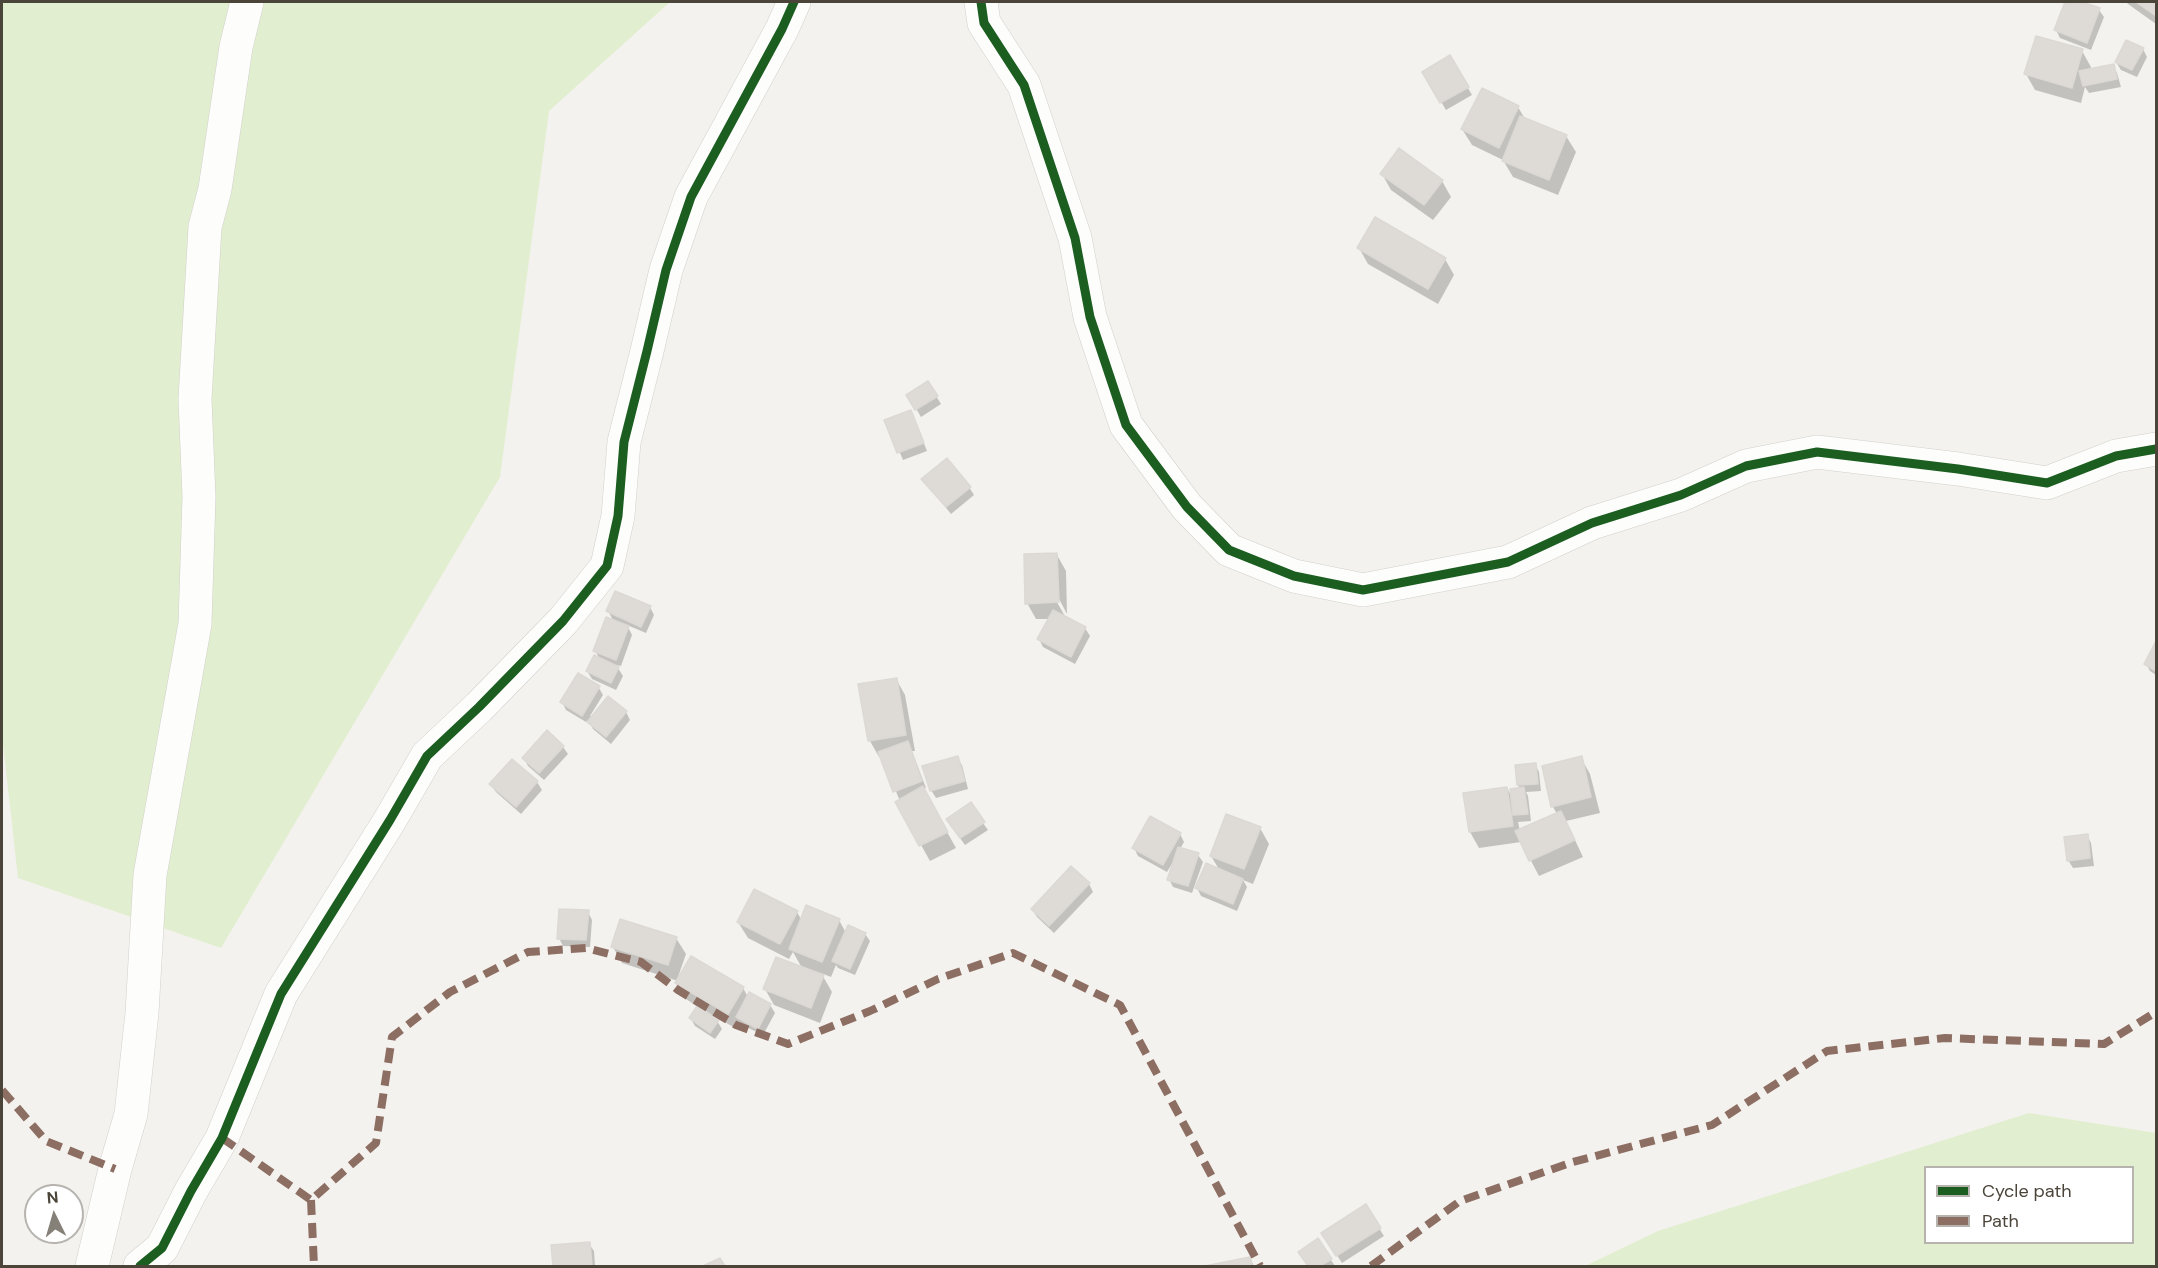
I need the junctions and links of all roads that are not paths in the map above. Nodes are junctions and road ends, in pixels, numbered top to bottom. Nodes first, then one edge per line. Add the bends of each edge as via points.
1 (247, 2) edge
2 (794, 2) edge
3 (981, 2) edge
4 (2157, 449) edge
5 (92, 1266) edge
6 (140, 1266) edge

1 - 5 street via 206,227 195,399 200,497 195,624 150,875 131,1114
2 - 6 street via 691,197 666,270 624,442 618,516 607,566 563,621 427,756 281,994 222,1138 162,1248
3 - 4 street via 984,23 1024,85 1075,238 1090,317 1126,425 1187,507 1230,550 1294,576 1363,590 1508,562 1592,523 1681,495 1746,466 1817,452 2047,483 2116,456

